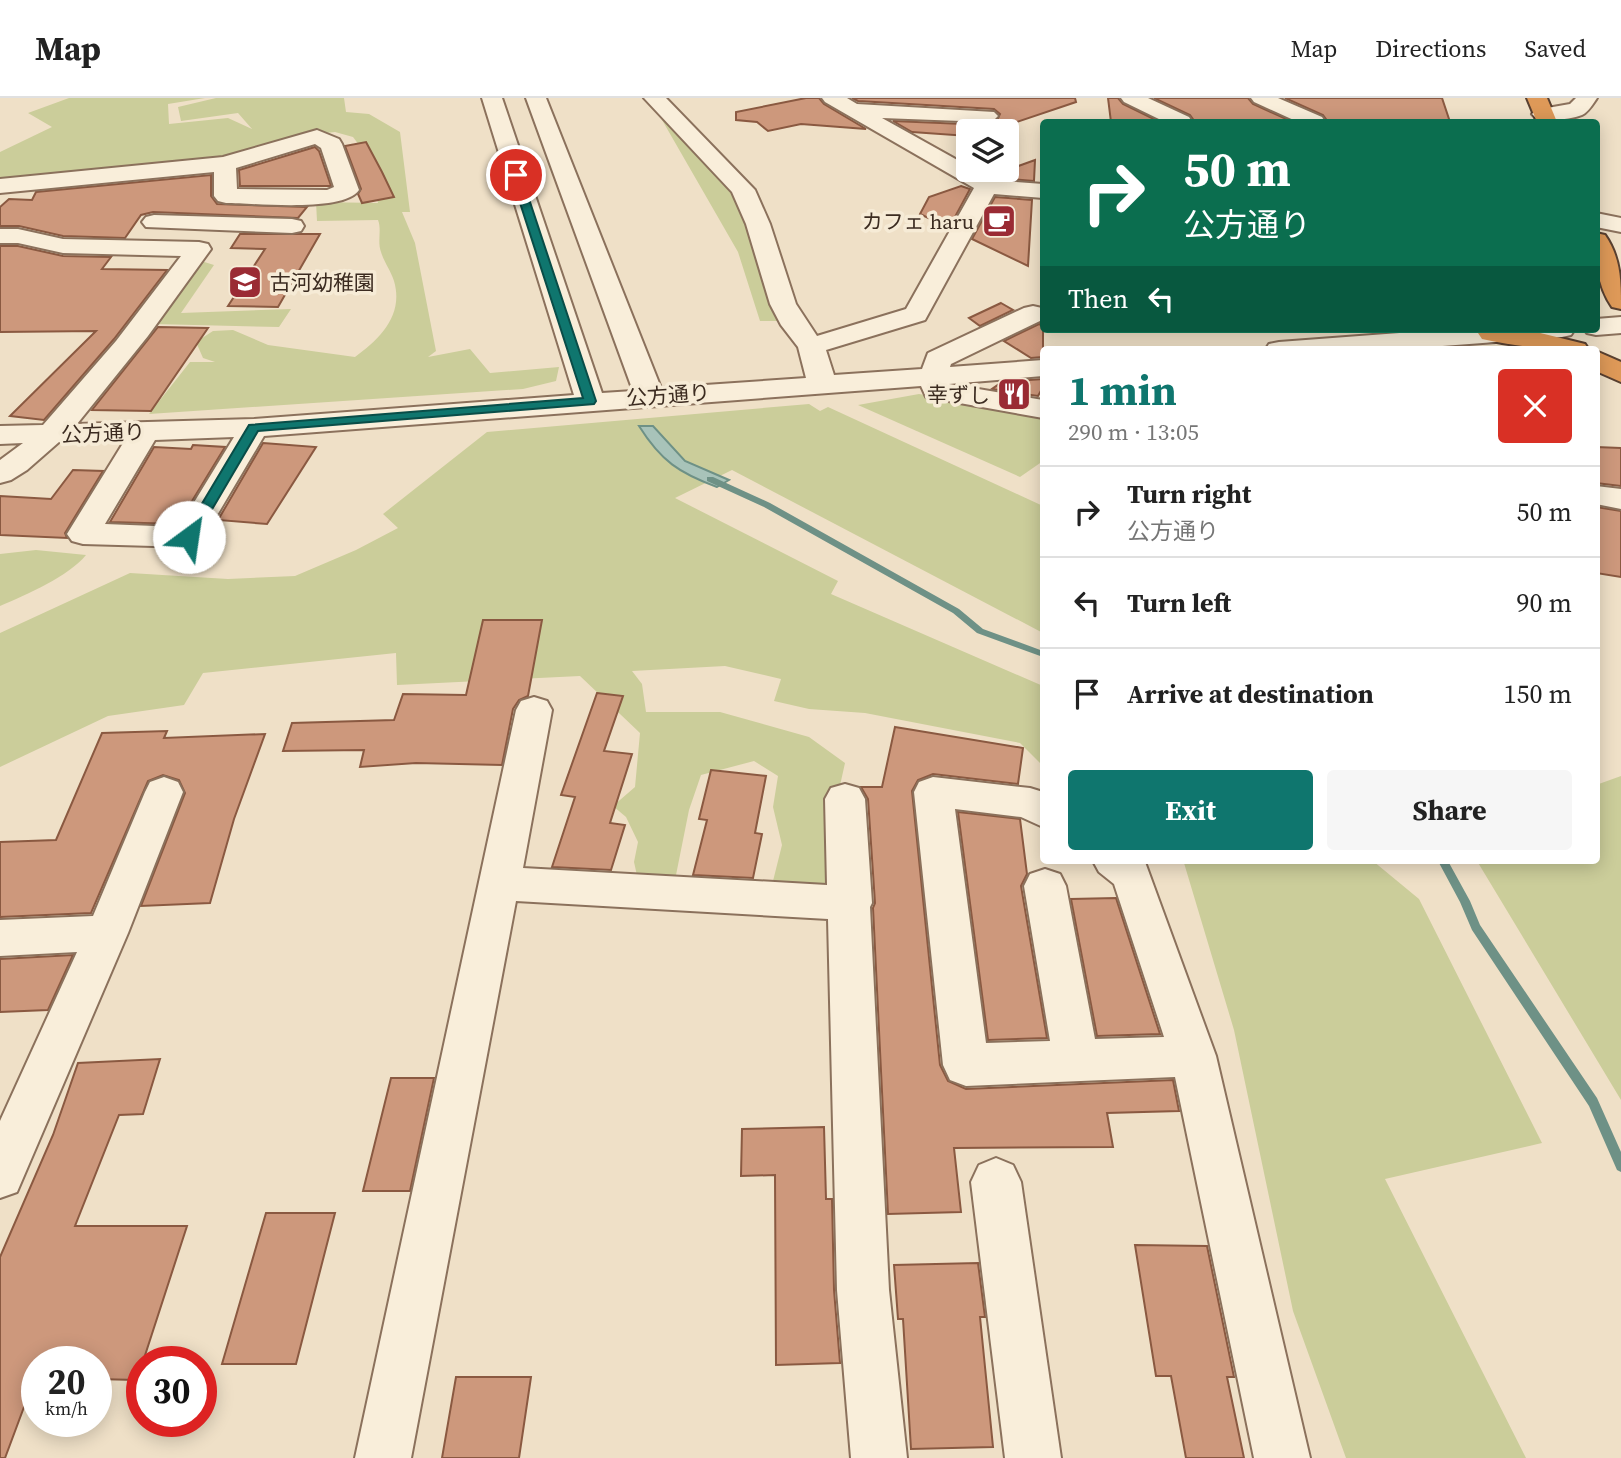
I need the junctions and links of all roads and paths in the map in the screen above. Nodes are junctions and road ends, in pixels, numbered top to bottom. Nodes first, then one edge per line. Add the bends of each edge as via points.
1 (492, 98) edge
2 (536, 98) edge
3 (654, 98) edge
4 (1131, 98) edge
5 (1261, 98) edge
6 (1319, 98) edge
7 (1587, 98) edge
8 (840, 104) edge
9 (1542, 111) edge
10 (987, 116) dead end
11 (1301, 116) edge
12 (1175, 119) edge
13 (1278, 119) edge
14 (225, 164) junction
15 (0, 186) edge
16 (987, 186) junction
17 (1040, 191) edge
18 (292, 226) dead end
19 (1607, 229) edge
20 (0, 236) edge
21 (109, 247) junction
22 (1621, 269) edge
23 (1621, 301) edge
24 (1033, 314) dead end
25 (1621, 325) edge
26 (1600, 327) edge
27 (1436, 333) edge
28 (1492, 333) edge
29 (811, 346) junction
30 (1316, 346) edge
31 (1560, 346) edge
32 (1600, 361) edge
33 (1040, 368) edge
34 (1621, 374) edge
35 (934, 376) junction
36 (822, 383) junction
37 (650, 397) junction
38 (590, 401) junction
39 (1040, 408) edge
40 (254, 428) junction
41 (145, 432) junction
42 (0, 435) edge
43 (54, 435) junction
44 (0, 474) edge
45 (1600, 496) edge
46 (1621, 499) edge
47 (534, 710) dead end
48 (164, 792) dead end
49 (845, 799) dead end
50 (1040, 810) edge
51 (1117, 864) edge
52 (499, 883) junction
53 (1045, 886) dead end
54 (851, 903) junction
55 (107, 933) junction
56 (0, 938) edge
57 (1193, 1056) junction
58 (1076, 1060) junction
59 (0, 1175) edge
60 (996, 1181) dead end
61 (383, 1458) edge
62 (880, 1458) edge
63 (1033, 1458) edge
64 (1282, 1458) edge

1 - 38 street
2 - 37 street
3 - 29 street via 743,190 783,304
4 - 12 street
5 - 11 street
6 - 11 street
7 - 9 street via 1577,110
8 - 10 street
8 - 16 street
11 - 13 street
14 - 14 street via 226,196 330,197 347,190 331,144 317,137
14 - 15 street
16 - 17 street
16 - 29 street via 916,314
18 - 21 street via 131,222
19 - 22 highway
19 - 23 highway
20 - 21 street via 63,246
21 - 43 street via 199,249 144,326
24 - 35 street via 938,359
25 - 26 street
27 - 30 street
28 - 31 highway
29 - 36 street
32 - 34 highway
33 - 35 street, 公方通り
35 - 36 street, 公方通り
35 - 39 street via 936,391
36 - 37 street, 公方通り
37 - 38 street, 公方通り
38 - 40 street, 公方通り
40 - 41 street, 公方通り
40 - 41 street via 189,537 83,534
41 - 43 street, 公方通り
42 - 43 street, 公方通り
43 - 44 street
45 - 46 street
47 - 52 street
48 - 55 street
49 - 54 street
50 - 58 street via 1030,803 933,792 966,1065
51 - 57 street via 1131,874
52 - 54 street
52 - 61 street
53 - 58 street
54 - 62 street via 863,1290
55 - 56 street
55 - 59 street
57 - 58 street
57 - 64 street
60 - 63 street

